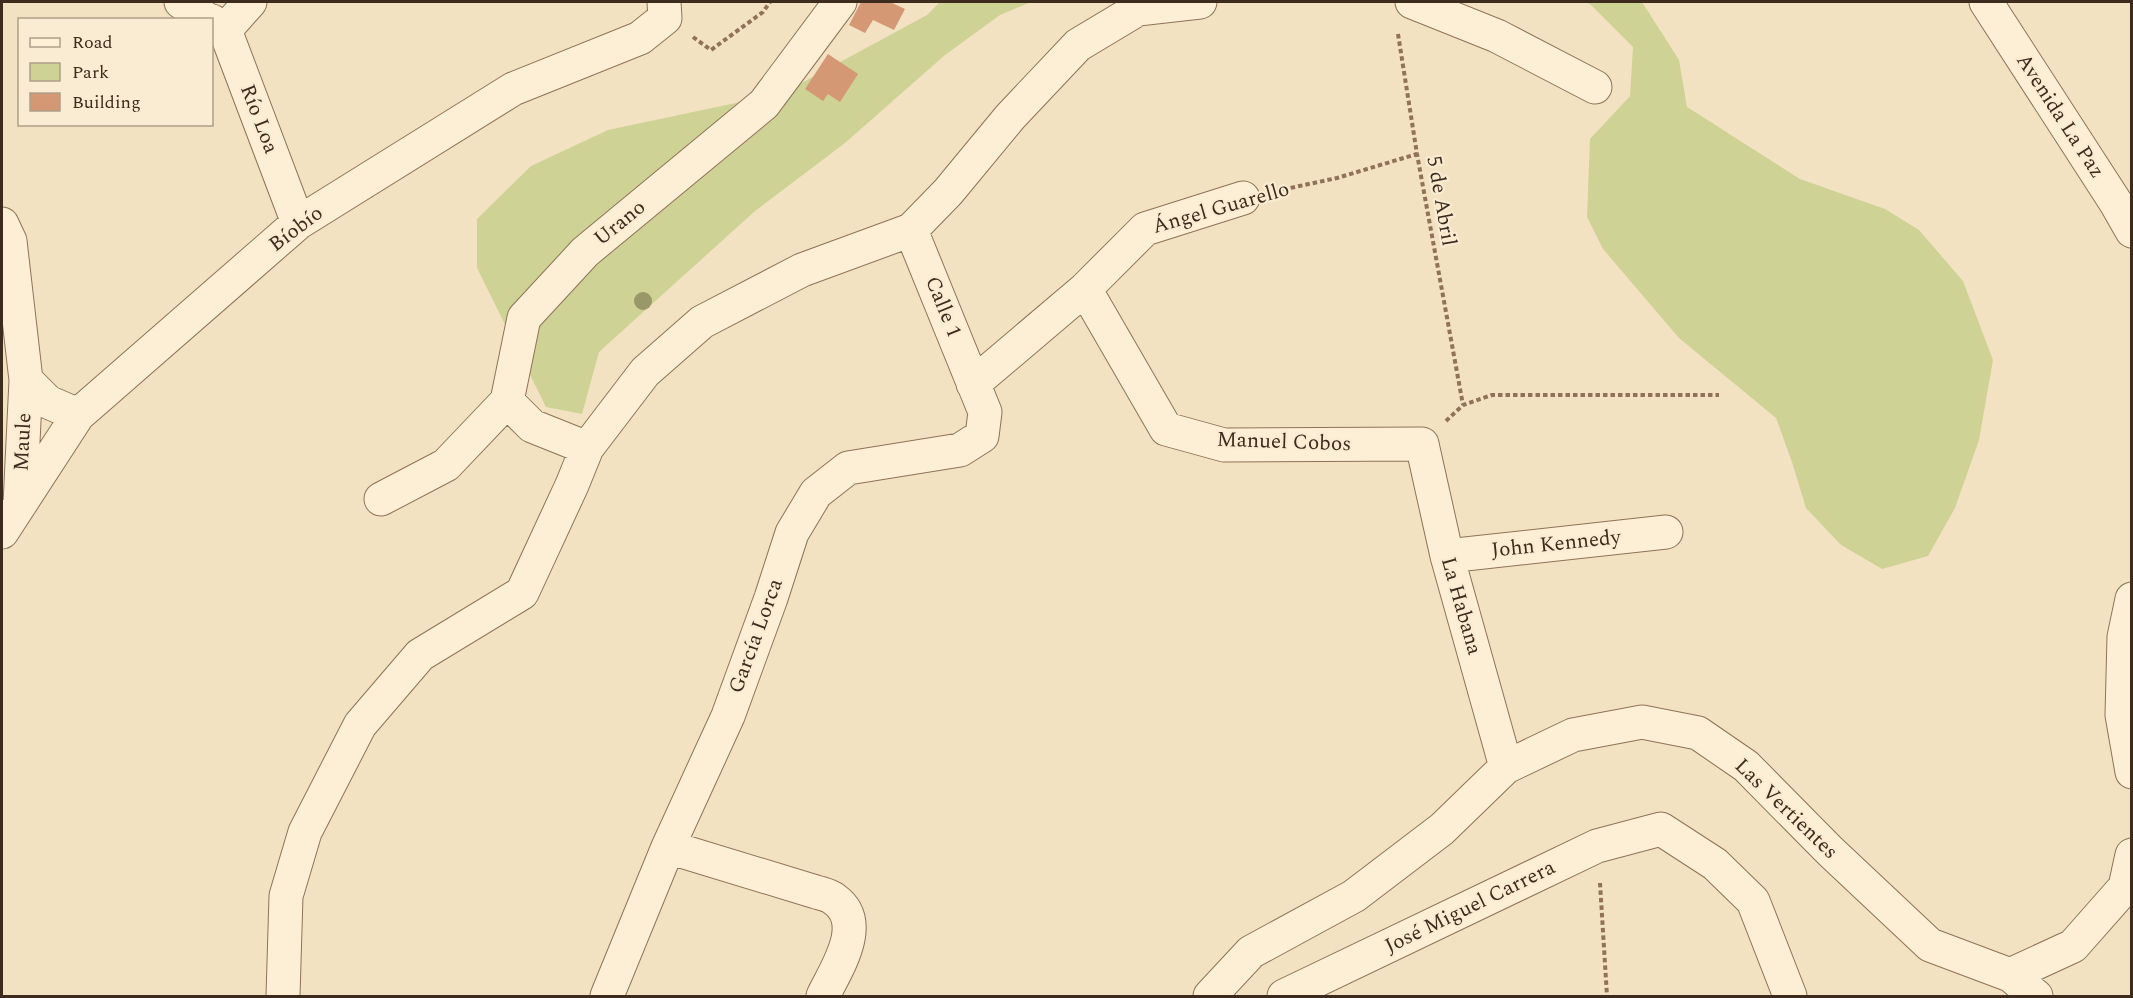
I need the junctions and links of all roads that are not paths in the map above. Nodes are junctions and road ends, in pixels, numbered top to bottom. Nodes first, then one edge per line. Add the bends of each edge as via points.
1 (181, 2) edge
2 (250, 2) edge
3 (840, 2) edge
4 (1200, 2) edge
5 (1986, 2) edge
6 (664, 10) edge
7 (1404, 13) edge
8 (206, 18) edge
9 (215, 24) edge
10 (1595, 87) dead end
11 (1243, 198) road end
12 (298, 223) junction
13 (2, 224) edge
14 (911, 230) junction
15 (2132, 231) edge
16 (1085, 289) junction
17 (26, 380) junction
18 (973, 384) junction
19 (507, 400) junction
20 (78, 415) junction
21 (1422, 444) joint
22 (587, 448) junction
23 (381, 499) dead end
24 (20, 504) junction
25 (2, 532) edge
26 (1666, 532) dead end
27 (1447, 556) junction
28 (2132, 599) edge
29 (1506, 767) junction
30 (2132, 772) edge
31 (668, 847) junction
32 (2132, 855) edge
33 (2010, 975) junction
34 (283, 996) edge
35 (607, 996) edge
36 (823, 996) edge
37 (1210, 996) edge
38 (1284, 996) edge
39 (1790, 996) edge
40 (2036, 996) edge

1 - 8 street
2 - 9 street
3 - 19 street, Urano via 764,104 585,252 524,318
4 - 14 street via 1138,9 1078,45
5 - 15 street, Avenida La Paz
6 - 12 street, Bíobío via 640,38 513,89
7 - 10 street via 1497,36
9 - 12 street, Río Loa
11 - 16 street, Ángel Guarello via 1145,229
12 - 20 street, Bíobío
13 - 17 street, Maule via 10,241
14 - 18 street, Calle 1
14 - 22 street via 802,270 702,322 645,372
16 - 18 street, Ángel Guarello
16 - 21 street, Manuel Cobos via 1166,429 1224,445
17 - 20 street, Maule via 48,402
17 - 24 street, Maule
18 - 31 street, García Lorca via 985,412 982,436 960,450 848,468 816,493 792,533 728,716
19 - 22 street via 532,426
19 - 23 street via 446,465
20 - 24 street, Bíobío
21 - 27 street, La Habana
22 - 34 street via 522,593 420,655 360,724 305,832 286,896
24 - 25 street, Bíobío
26 - 27 street, John Kennedy
27 - 29 street, La Habana
28 - 30 street via 2124,637 2122,715
29 - 33 street, Las Vertientes via 1573,735 1642,722 1698,734 1746,766 1930,945
29 - 37 street via 1442,829 1354,896 1251,952
31 - 35 street, García Lorca
31 - 36 street via 834,899 845,912 851,929
32 - 33 street via 2125,887 2073,946
33 - 40 street, Las Vertientes
38 - 39 street, José Miguel Carrera via 1597,846 1661,829 1715,864 1753,901

